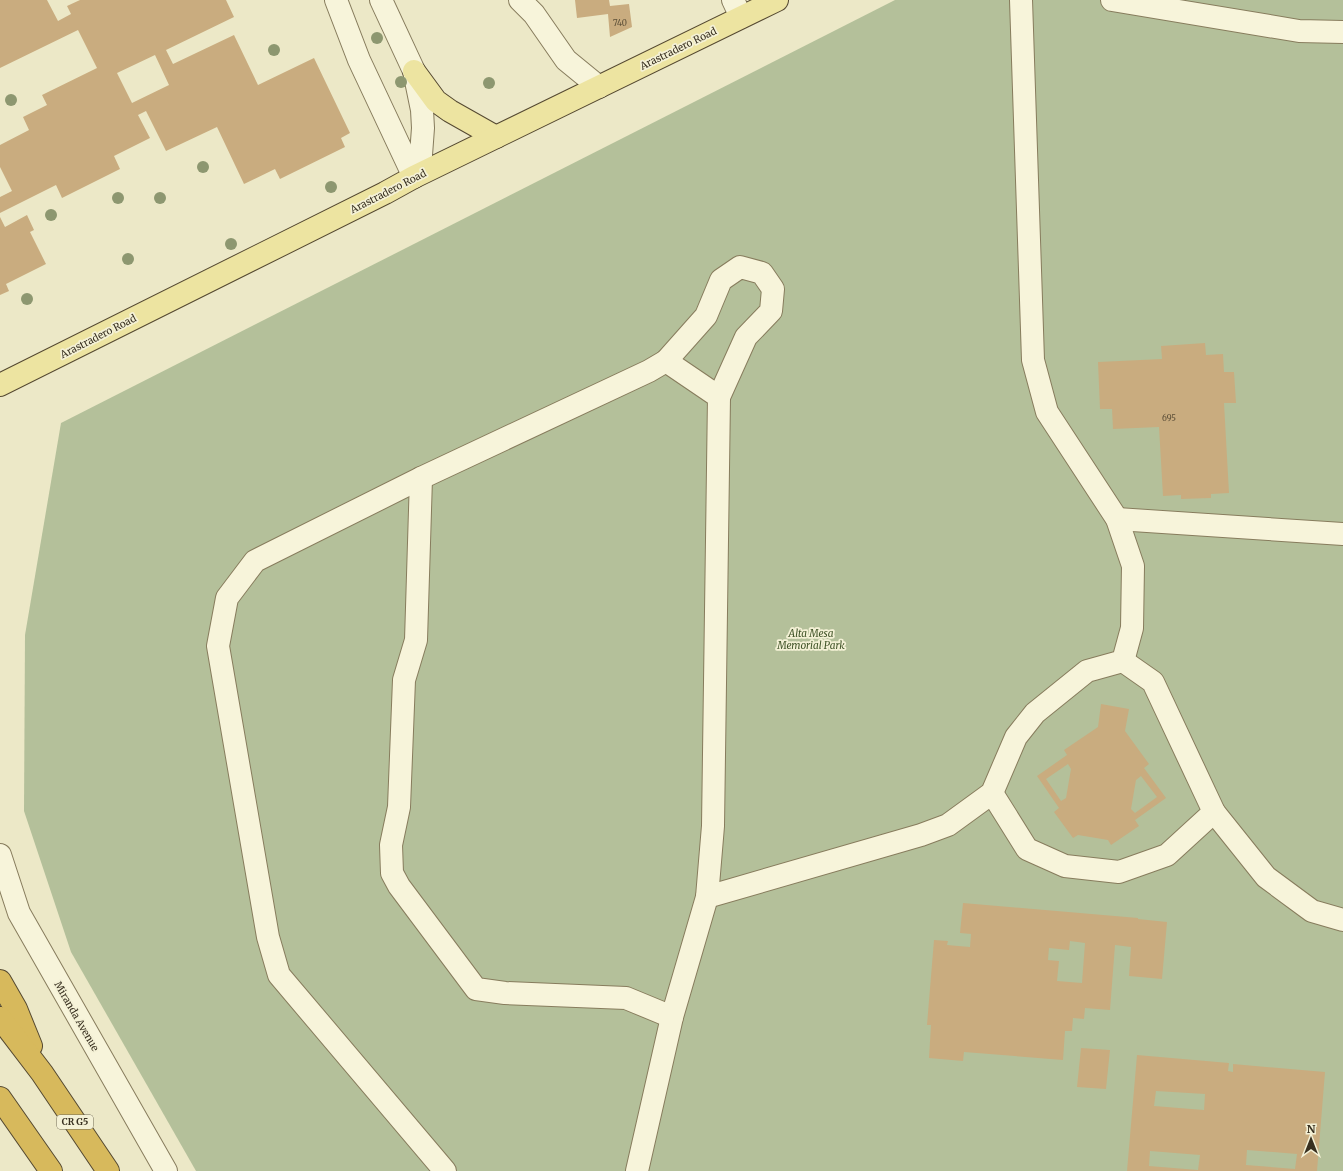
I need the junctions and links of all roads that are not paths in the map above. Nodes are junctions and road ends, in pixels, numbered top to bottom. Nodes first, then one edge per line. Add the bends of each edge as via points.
1 (336, 0) edge
2 (381, 0) edge
3 (520, 0) edge
4 (777, 0) edge
5 (1021, 0) edge
6 (1112, 0) edge
7 (737, 9) edge
8 (1343, 32) edge
9 (414, 71) junction
10 (598, 87) junction
11 (496, 137) junction
12 (414, 178) junction
13 (666, 361) junction
14 (0, 385) edge
15 (719, 397) junction
16 (421, 478) junction
17 (1117, 518) junction
18 (1343, 534) edge
19 (1123, 661) junction
20 (992, 793) junction
21 (1214, 812) junction
22 (0, 855) edge
23 (707, 897) junction
24 (1343, 920) edge
25 (0, 981) edge
26 (672, 1017) junction
27 (0, 1018) edge
28 (42, 1073) junction
29 (0, 1098) edge
30 (51, 1171) edge
31 (108, 1171) edge
32 (166, 1171) edge
33 (445, 1171) edge
34 (636, 1171) edge

1 - 12 street via 359,60
2 - 9 street
3 - 10 street via 534,14 566,60
4 - 7 main road, Arastradero Road
5 - 17 street via 1033,360 1047,412
6 - 8 street via 1298,31
7 - 10 main road, Arastradero Road
9 - 11 main road via 436,101
9 - 12 street via 423,128 421,155
10 - 11 main road, Arastradero Road
11 - 12 main road, Arastradero Road
12 - 14 main road, Arastradero Road
13 - 15 street
13 - 15 street via 706,316 721,280 740,268 762,273 773,289 771,311 746,337
13 - 16 street
15 - 23 street via 713,826
16 - 26 street via 416,640 404,680 399,807 390,845 392,873 476,990 626,998
16 - 33 street via 255,561 227,598 218,646 268,937 279,975
17 - 18 street
17 - 19 street via 1133,566 1132,628
19 - 20 street via 1087,672 1035,713 1016,737
19 - 21 street via 1153,682
20 - 21 street via 1027,849 1065,866 1119,872 1167,856
20 - 23 street via 948,825 921,835
21 - 24 street via 1266,877 1312,911
22 - 32 street, Miranda Avenue via 19,913
23 - 26 street
25 - 28 highway via 16,1009
26 - 34 street
27 - 28 highway, CR G5
28 - 31 highway, CR G5
29 - 30 highway

